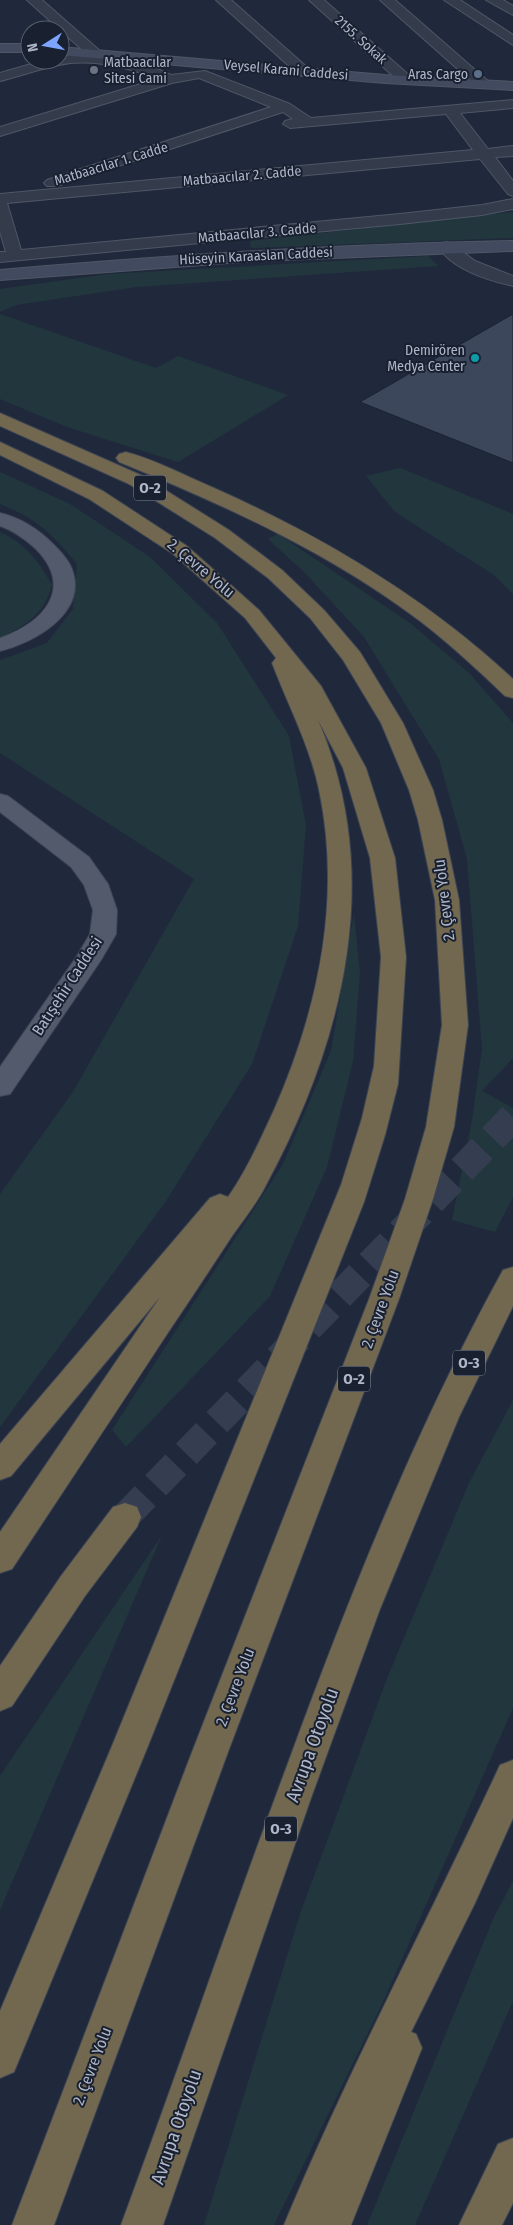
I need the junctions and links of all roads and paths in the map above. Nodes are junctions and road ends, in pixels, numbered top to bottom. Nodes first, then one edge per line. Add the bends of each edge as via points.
1 (34, 0) edge
2 (223, 0) edge
3 (316, 0) edge
4 (387, 0) edge
5 (451, 0) edge
6 (493, 0) edge
7 (513, 11) edge
8 (513, 41) edge
9 (0, 48) edge
10 (20, 48) edge
11 (70, 52) edge
12 (95, 54) junction
13 (70, 60) edge
14 (25, 70) edge
15 (304, 72) junction
16 (0, 77) edge
17 (170, 79) junction
18 (406, 80) junction
19 (484, 85) junction
20 (513, 86) edge
21 (513, 104) edge
22 (285, 108) junction
23 (450, 110) junction
24 (307, 122) junction
25 (222, 129) junction
26 (0, 132) edge
27 (513, 151) edge
28 (484, 154) junction
29 (513, 191) edge
30 (0, 199) edge
31 (0, 204) edge
32 (513, 204) edge
33 (513, 246) edge
34 (446, 247) junction
35 (8, 257) edge
36 (0, 275) edge
37 (513, 281) edge
38 (0, 411) edge
39 (0, 419) edge
40 (49, 434) junction
41 (7, 451) edge
42 (0, 519) edge
43 (273, 636) junction
44 (0, 645) edge
45 (513, 691) edge
46 (0, 801) edge
47 (0, 1087) edge
48 (277, 1137) junction
49 (513, 1278) edge
50 (0, 1467) edge
51 (125, 1517) tunnel mouth
52 (0, 1559) edge
53 (0, 1696) edge
54 (513, 1777) edge
55 (462, 1890) junction
56 (0, 2058) edge
57 (513, 2159) edge
58 (143, 2221) edge
59 (32, 2225) edge
60 (305, 2225) edge
61 (330, 2225) edge
62 (480, 2225) edge

1 - 12 street
2 - 15 street
3 - 18 street, 2155. Sokak
4 - 19 street
5 - 8 street
6 - 7 street
9 - 10 main road
11 - 12 main road, Veysel Karani Caddesi
12 - 15 main road, Veysel Karani Caddesi
13 - 17 street via 136,65
14 - 16 street
15 - 18 main road, Veysel Karani Caddesi
17 - 22 street via 200,74
17 - 26 street
18 - 19 main road, Veysel Karani Caddesi
19 - 20 main road, Veysel Karani Caddesi
21 - 23 street, Matbaacılar 1. Cadde
22 - 24 street
22 - 25 street, Matbaacılar 1. Cadde
23 - 24 street, Matbaacılar 1. Cadde
23 - 28 street
24 - 25 street, Matbaacılar 1. Cadde
25 - 30 street, Matbaacılar 1. Cadde
27 - 28 street, Matbaacılar 2. Cadde
28 - 29 street
28 - 30 street, Matbaacılar 2. Cadde
31 - 35 street
32 - 35 street, Matbaacılar 3. Cadde via 409,218
33 - 34 main road, Hüseyin Karaaslan Caddesi
34 - 36 main road, Hüseyin Karaaslan Caddesi via 280,253
34 - 37 street via 456,258 476,270
38 - 40 highway
39 - 40 highway, O-2
40 - 45 highway via 215,495 271,520 336,556 405,600 492,670
40 - 59 highway, 2. Çevre Yolu / O-2 via 136,480 250,553 317,614 352,658 392,723 421,790 433,829 447,900 454,1025 440,1127 419,1200
41 - 43 highway, 2. Çevre Yolu / O-2 via 99,496 150,527 199,564 246,606
42 - 44 main road via 24,529 47,550 64,573 63,595 54,614 34,630
43 - 48 highway via 290,686 319,751 331,790 340,846 339,930 331,984 312,1053
43 - 56 highway, 2. Çevre Yolu / O-2 via 324,704 353,761 373,823 391,911 394,968 387,1068 372,1137 318,1285
46 - 47 main road, Batışehir Caddesi via 80,862 96,884 105,910 103,934 88,960
48 - 50 highway
48 - 52 highway via 253,1183
49 - 58 highway, Avrupa Otoyolu / O-3 via 456,1390 389,1541 278,1838
51 - 53 highway via 73,1586
54 - 55 highway
55 - 60 highway via 385,2043
55 - 61 highway
57 - 62 highway

